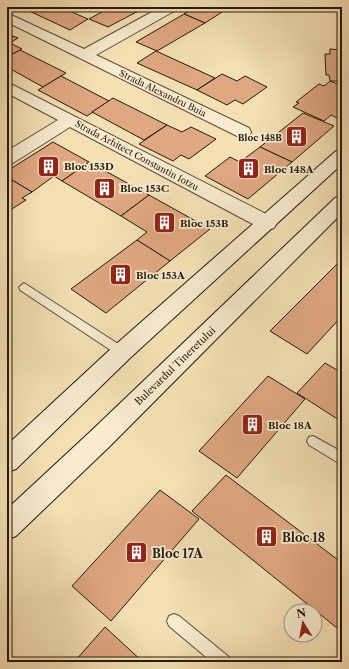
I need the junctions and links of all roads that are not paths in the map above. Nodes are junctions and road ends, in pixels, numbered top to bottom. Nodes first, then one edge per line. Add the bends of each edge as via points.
1 (171, 7) edge
2 (7, 17) edge
3 (84, 55) junction
4 (7, 88) edge
5 (70, 120) junction
6 (243, 132) dead end
7 (342, 155) edge
8 (7, 159) edge
9 (342, 202) edge
10 (267, 223) junction
11 (24, 287) dead end
12 (122, 352) junction
13 (313, 440) dead end
14 (342, 459) edge
15 (7, 461) edge
16 (7, 527) edge
17 (174, 621) dead end
18 (224, 662) edge

1 - 3 street
2 - 3 street, Strada Alexandru Buia
3 - 6 street, Strada Alexandru Buia
4 - 5 street, Strada Arhitect Constantin Iotzu
5 - 8 street
5 - 10 street, Strada Arhitect Constantin Iotzu
7 - 10 street
9 - 16 street, Bulevardul Tineretului via 106,434
10 - 12 street
11 - 12 lane
12 - 15 street
13 - 14 lane
17 - 18 lane

